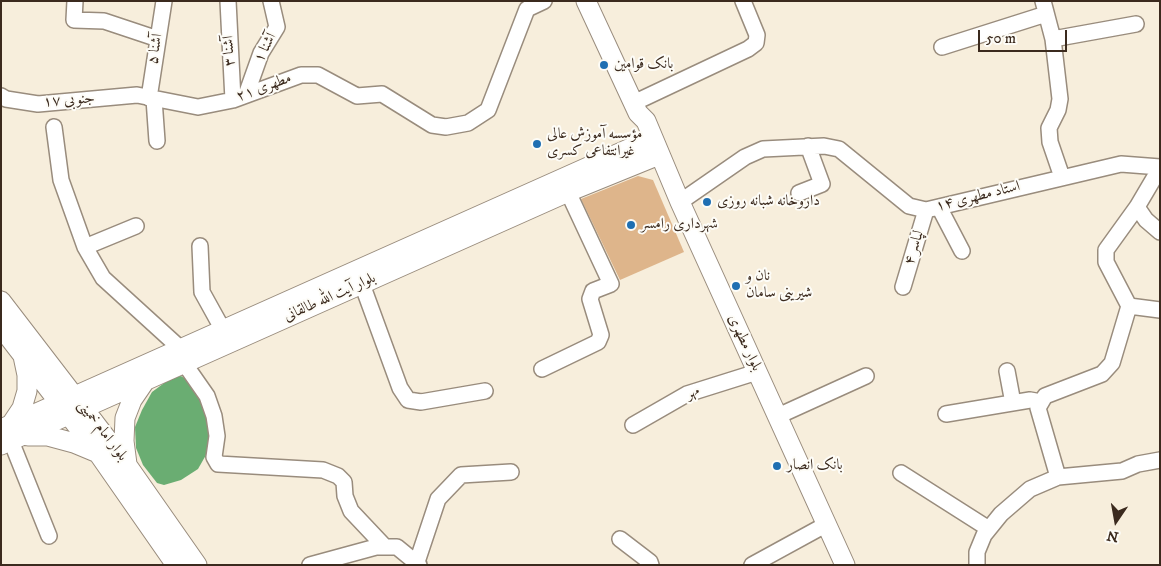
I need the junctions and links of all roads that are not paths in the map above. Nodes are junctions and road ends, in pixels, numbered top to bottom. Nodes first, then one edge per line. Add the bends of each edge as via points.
1 (75, 1) edge
2 (164, 1) edge
3 (228, 1) edge
4 (271, 1) edge
5 (544, 1) edge
6 (586, 1) edge
7 (597, 1) edge
8 (743, 1) edge
9 (1044, 5) edge
10 (1136, 24) dead end
11 (158, 39) junction
12 (1053, 39) junction
13 (942, 47) dead end
14 (621, 63) junction
15 (1, 96) edge
16 (147, 97) junction
17 (239, 97) junction
18 (642, 100) junction
19 (54, 127) dead end
20 (653, 138) junction
21 (157, 141) dead end
22 (808, 146) junction
23 (1160, 168) edge
24 (1062, 177) junction
25 (568, 192) junction
26 (799, 193) dead end
27 (680, 202) junction
28 (1137, 207) junction
29 (933, 208) junction
30 (136, 226) dead end
31 (1160, 232) edge
32 (200, 246) dead end
33 (85, 247) junction
34 (962, 251) dead end
35 (362, 284) junction
36 (904, 287) dead end
37 (1, 300) edge
38 (1129, 306) junction
39 (1160, 310) edge
40 (270, 317) junction
41 (1, 326) edge
42 (223, 330) junction
43 (22, 352) junction
44 (182, 356) junction
45 (542, 369) dead end
46 (1008, 371) dead end
47 (757, 372) junction
48 (866, 376) dead end
49 (145, 381) junction
50 (485, 391) dead end
51 (1041, 402) junction
52 (1013, 403) junction
53 (72, 405) junction
54 (946, 414) dead end
55 (778, 416) junction
56 (633, 425) dead end
57 (9, 435) edge
58 (98, 453) junction
59 (1160, 460) edge
60 (127, 465) junction
61 (511, 472) dead end
62 (901, 473) dead end
63 (1058, 477) junction
64 (827, 524) junction
65 (989, 529) junction
66 (49, 536) dead end
67 (620, 539) dead end
68 (385, 547) junction
69 (418, 563) edge
70 (176, 565) edge
71 (197, 565) edge
72 (310, 565) edge
73 (651, 565) edge
74 (752, 565) edge
75 (845, 565) edge
76 (978, 565) edge

1 - 11 street via 74,20 104,21
2 - 11 street, آشنا ۵
3 - 17 street, آشنا ۳
4 - 17 street, آشنا ۱ via 277,27 260,53
5 - 17 street, مطهری ۲۱ via 527,9 488,110 468,123 446,128 432,125 382,94 357,96 318,75 301,75
6 - 14 main road, بلوار مطهری
7 - 14 main road, بلوار مطهری
8 - 18 street via 757,35 756,43
9 - 12 street
9 - 13 street
10 - 12 street
11 - 16 street, آشنا ۵
12 - 24 street via 1060,99 1049,128 1050,142
14 - 18 main road, بلوار مطهری
14 - 20 main road, بلوار مطهری via 638,113
15 - 16 street, جنوبی ۱۷ via 38,104
16 - 17 street, مطهری ۲۱ via 198,106
16 - 21 street, آشنا ۵
18 - 20 main road, بلوار مطهری
19 - 33 street via 61,180
20 - 25 main road, بلوار آیت الله طالقانی
20 - 27 main road, بلوار مطهری
20 - 40 main road, بلوار آیت الله طالقانی
22 - 26 street via 822,184
22 - 27 street, استاد مطهری ۱۴ via 763,149 745,157
22 - 29 street, استاد مطهری ۱۴ via 839,149 909,206
23 - 24 street, استاد مطهری ۱۴ via 1120,164
23 - 28 street
24 - 29 street, استاد مطهری ۱۴
25 - 35 main road, بلوار آیت الله طالقانی
25 - 45 street via 610,284 593,291 590,299 601,335 598,342
27 - 47 main road, بلوار مطهری
28 - 31 street
28 - 38 street via 1106,250 1106,262
29 - 34 street
29 - 36 street, لپاسر ۴
30 - 33 street
32 - 42 street via 202,292
33 - 44 street via 104,278
35 - 40 main road, بلوار آیت الله طالقانی
35 - 50 street via 400,388 408,400 422,402
37 - 53 main road, بلوار امام خمینی
38 - 39 street
38 - 51 street via 1112,363 1102,374 1045,396
40 - 42 main road, بلوار آیت الله طالقانی
40 - 44 main road, بلوار آیت الله طالقانی
41 - 43 main road, بلوار امام خمینی
42 - 44 main road, بلوار آیت الله طالقانی
43 - 53 main road, بلوار امام خمینی
43 - 57 main road via 27,391
44 - 49 main road, بلوار آیت الله طالقانی
44 - 53 main road, بلوار آیت الله طالقانی
44 - 68 street via 207,396 214,416 217,436 214,457 218,464 323,470 338,476 344,482 345,496 352,510
46 - 52 street
47 - 55 main road, بلوار مطهری
47 - 56 street, مهر via 686,394
48 - 55 street
49 - 53 main road, بلوار آیت الله طالقانی
49 - 60 main road via 125,418
51 - 52 street
51 - 63 street via 1038,408
52 - 54 street
53 - 57 main road, بلوار آیت الله طالقانی
53 - 58 main road, بلوار امام خمینی
53 - 60 main road, بلوار امام خمینی
55 - 64 main road, بلوار مطهری
57 - 58 main road via 48,436
57 - 66 street
58 - 70 main road, بلوار امام خمینی
59 - 63 street via 1122,471
60 - 71 main road, بلوار امام خمینی
61 - 69 street via 461,475 438,499
62 - 65 street
63 - 65 street via 1030,489
64 - 74 street
64 - 75 main road, بلوار مطهری
65 - 76 street via 977,552
67 - 73 street
68 - 69 street via 397,548
68 - 72 street

